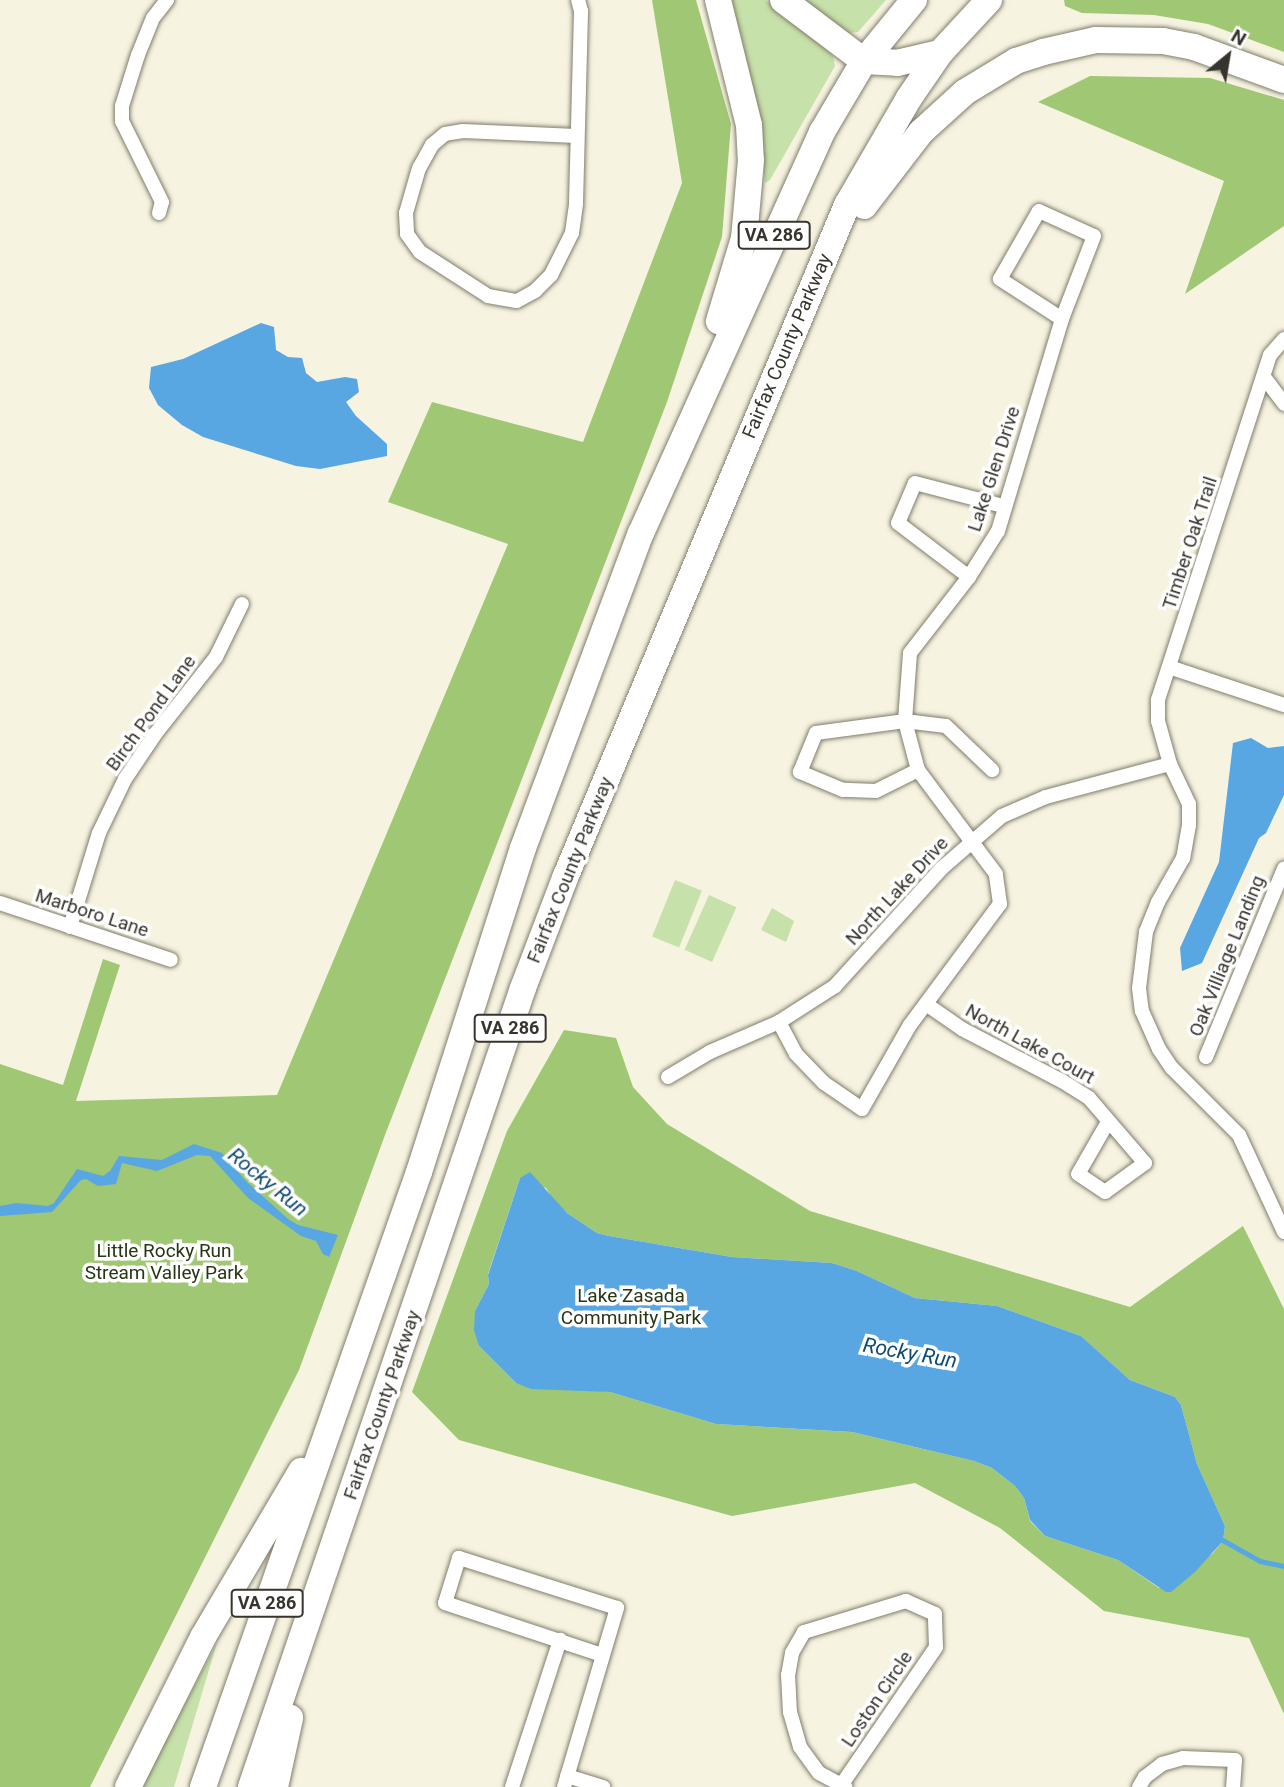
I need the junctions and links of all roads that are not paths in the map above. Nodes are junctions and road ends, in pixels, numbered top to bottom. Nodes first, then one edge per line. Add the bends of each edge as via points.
1 (167, 0) edge
2 (579, 0) edge
3 (718, 0) edge
4 (783, 0) edge
5 (914, 0) edge
6 (989, 0) edge
7 (940, 53) junction
8 (864, 61) junction
9 (1284, 80) edge
10 (576, 136) junction
11 (159, 213) dead end
12 (814, 280) junction
13 (1062, 319) junction
14 (1284, 339) edge
15 (1264, 377) junction
16 (1284, 404) edge
17 (695, 414) junction
18 (1003, 506) junction
19 (969, 577) junction
20 (242, 604) dead end
21 (1169, 667) junction
22 (1284, 705) edge
23 (905, 722) junction
24 (1170, 764) junction
25 (918, 770) junction
26 (992, 770) dead end
27 (971, 840) junction
28 (1284, 869) edge
29 (0, 904) edge
30 (70, 927) junction
31 (171, 960) dead end
32 (926, 1004) junction
33 (779, 1022) junction
34 (1206, 1057) dead end
35 (668, 1077) dead end
36 (1108, 1122) junction
37 (1284, 1232) edge
38 (332, 1418) junction
39 (314, 1607) junction
40 (560, 1640) junction
41 (602, 1654) junction
42 (565, 1782) edge
43 (844, 1785) edge
44 (128, 1787) edge
45 (203, 1787) edge
46 (251, 1787) edge
47 (275, 1787) edge
48 (512, 1787) edge
49 (603, 1787) edge
50 (1139, 1787) edge
51 (1233, 1787) edge

1 - 11 street via 153,18 122,106 122,121 162,202
2 - 10 street
3 - 17 highway via 749,125 749,199 744,238 707,352
4 - 8 highway
5 - 8 highway, VA 286
6 - 7 highway, Fairfax County Parkway / VA 286
7 - 8 highway via 897,63
7 - 12 highway, Fairfax County Parkway / VA 286 via 846,205
8 - 17 highway, VA 286 via 796,185
9 - 12 highway via 1194,47 1138,39 1074,44 1016,61 965,92 921,132 877,186
10 - 10 street via 444,134 419,168 405,213 407,234 420,252 488,296 517,300 536,291 551,275 572,233
12 - 39 highway, Fairfax County Parkway / VA 286 via 528,976
13 - 13 street, Lake Glen Drive via 1094,236 1039,211 1000,279
13 - 18 street, Lake Glen Drive
14 - 15 street, Timber Oak Trail via 1270,355
15 - 16 street
15 - 21 street, Timber Oak Trail
17 - 38 highway, VA 286 via 641,533 523,848 419,1172
18 - 19 street, Lake Glen Drive via 998,531
18 - 19 street via 915,483 898,523
19 - 23 street, Lake Glen Drive via 910,653
20 - 30 street, Birch Pond Lane via 216,657 125,779 99,833
21 - 22 street
21 - 24 street, Timber Oak Trail via 1158,700 1158,721
23 - 25 street, Lake Glen Drive
23 - 25 street via 816,733 800,772 843,790 876,791
23 - 26 street via 946,726
24 - 27 street, North Lake Drive via 1046,797 1002,817
24 - 37 street, Timber Oak Trail via 1189,804 1189,825 1184,858 1146,932 1140,961 1142,1011 1172,1068 1239,1135
25 - 27 street, Lake Glen Drive
27 - 32 street via 996,874 1000,904
27 - 33 street, North Lake Drive via 835,986
28 - 34 street, Oak Villiage Landing
29 - 30 street, Marboro Lane
30 - 31 street, Marboro Lane
32 - 33 street via 862,1108 824,1083 796,1054
32 - 36 street, North Lake Court via 962,1029 1089,1098
33 - 35 street, North Lake Drive via 710,1052
36 - 36 street, North Lake Court via 1145,1163 1105,1192 1078,1174
38 - 44 highway via 203,1637
38 - 45 highway, VA 286
39 - 46 highway, Fairfax County Parkway / VA 286
39 - 47 highway
40 - 41 street
40 - 41 street via 445,1603 459,1558 617,1608
40 - 48 street
41 - 42 street
42 - 49 street
43 - 43 street, Loston Circle via 819,1773 800,1747 790,1712 792,1653 804,1632 906,1601 935,1614 936,1647
50 - 51 street via 1162,1764 1183,1758 1235,1760

